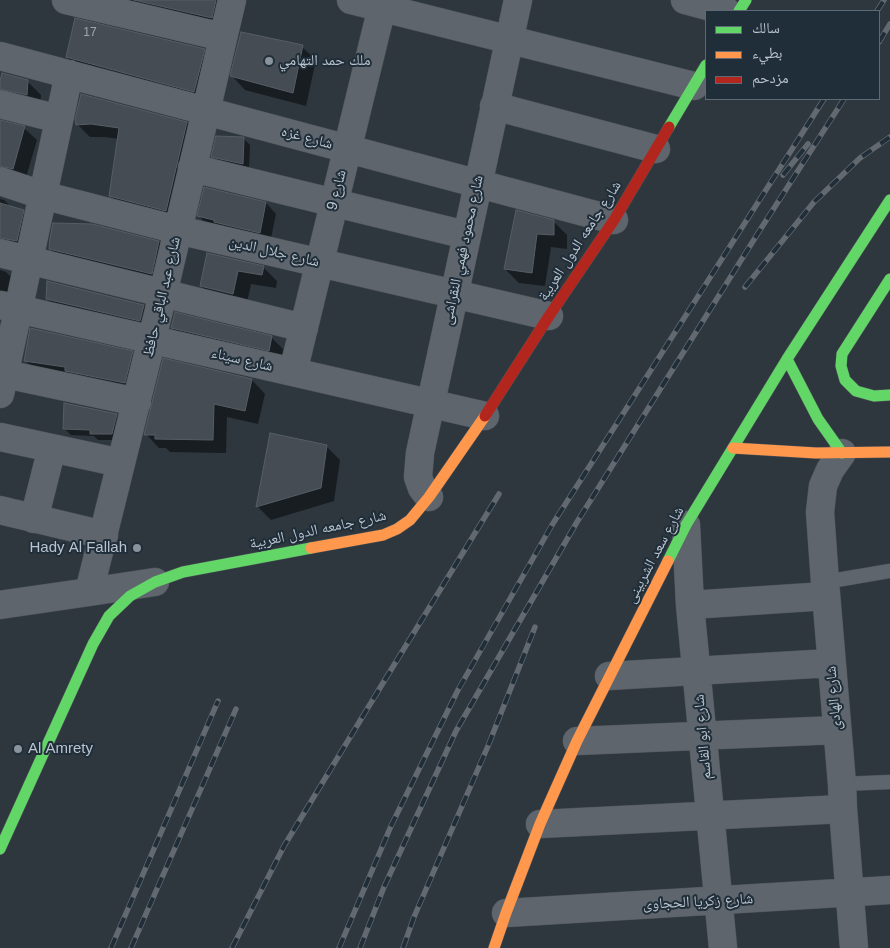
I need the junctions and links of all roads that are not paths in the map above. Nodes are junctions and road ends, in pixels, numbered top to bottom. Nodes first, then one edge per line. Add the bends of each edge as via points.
1 (66, 0) edge
2 (232, 0) edge
3 (351, 0) edge
4 (518, 0) edge
5 (684, 0) edge
6 (382, 8) junction
7 (722, 10) edge
8 (223, 37) junction
9 (509, 39) junction
10 (0, 56) edge
11 (69, 74) junction
12 (700, 76) edge
13 (0, 104) edge
14 (494, 106) junction
15 (206, 111) junction
16 (59, 119) junction
17 (348, 149) junction
18 (656, 149) junction
19 (192, 168) junction
20 (0, 181) edge
21 (477, 183) junction
22 (42, 195) junction
23 (890, 200) edge
24 (334, 203) junction
25 (614, 220) junction
26 (178, 230) junction
27 (466, 235) junction
28 (0, 253) edge
29 (28, 260) junction
30 (320, 262) junction
31 (890, 279) edge
32 (163, 294) junction
33 (454, 294) junction
34 (9, 307) edge
35 (549, 316) junction
36 (304, 328) junction
37 (152, 339) junction
38 (787, 359) junction
39 (293, 372) junction
40 (1, 380) edge
41 (890, 395) edge
42 (137, 402) junction
43 (430, 403) junction
44 (485, 416) junction
45 (0, 437) edge
46 (52, 448) junction
47 (733, 448) junction
48 (842, 452) junction
49 (890, 452) edge
50 (121, 463) junction
51 (429, 497) junction
52 (0, 510) edge
53 (34, 518) junction
54 (686, 525) junction
55 (104, 535) junction
56 (890, 571) edge
57 (155, 582) junction
58 (825, 589) junction
59 (89, 592) junction
60 (0, 605) edge
61 (690, 605) junction
62 (831, 663) junction
63 (697, 671) junction
64 (609, 676) junction
65 (837, 730) junction
66 (702, 735) junction
67 (578, 740) junction
68 (890, 782) edge
69 (842, 796) junction
70 (710, 815) junction
71 (540, 824) junction
72 (0, 849) edge
73 (890, 890) edge
74 (850, 893) junction
75 (718, 901) junction
76 (506, 913) junction
77 (494, 948) edge
78 (723, 948) edge
79 (854, 948) edge

1 - 8 street
2 - 8 street, شارع عبد الباقي حافظ
3 - 6 street
4 - 9 street, شارع محمود فهمي النقراشى
5 - 7 street
6 - 9 street
6 - 17 street, شارع 9
8 - 15 street, شارع عبد الباقي حافظ
9 - 12 street
9 - 14 street, شارع محمود فهمي النقراشى
10 - 11 street, شارع غزه
11 - 15 street, شارع غزه
11 - 16 street
12 - 18 main road, شارع جامعه الدول العربية
13 - 16 street
14 - 18 street
14 - 21 street, شارع محمود فهمي النقراشى
15 - 17 street, شارع غزه
15 - 19 street, شارع عبد الباقي حافظ
16 - 22 street
17 - 21 street, شارع غزه
17 - 24 street, شارع 9
18 - 25 main road, شارع جامعه الدول العربية
19 - 24 street
19 - 26 street, شارع عبد الباقي حافظ
20 - 22 street, شارع جلال الدين
21 - 25 street, شارع غزه
21 - 27 street, شارع محمود فهمي النقراشى
22 - 26 street, شارع جلال الدين
22 - 29 street
23 - 38 main road, شارع سعد الشربينى
24 - 27 street
24 - 30 street, شارع 9
25 - 35 main road, شارع جامعه الدول العربية
26 - 30 street, شارع جلال الدين
26 - 32 street, شارع عبد الباقي حافظ
27 - 33 street, شارع محمود فهمي النقراشى
28 - 29 street
29 - 32 street
29 - 34 street
30 - 33 street, شارع جلال الدين
30 - 36 street, شارع 9
31 - 41 main road via 842,354 841,366 844,380 856,390 874,396
32 - 36 street
32 - 37 street, شارع عبد الباقي حافظ
33 - 35 street, شارع جلال الدين
33 - 43 street, شارع محمود فهمي النقراشى
34 - 37 street, شارع سيناء
34 - 40 street
35 - 44 main road, شارع جامعه الدول العربية
36 - 39 street, شارع 9
37 - 39 street, شارع سيناء
37 - 42 street, شارع عبد الباقي حافظ
38 - 47 main road, شارع سعد الشربينى
38 - 48 main road via 818,419
39 - 43 street, شارع سيناء
40 - 42 street
42 - 50 street, شارع عبد الباقي حافظ
43 - 44 street, شارع سيناء
43 - 51 street, شارع محمود فهمي النقراشى via 418,465 418,477
44 - 51 main road, شارع جامعه الدول العربية
45 - 46 street
46 - 50 street
46 - 53 street
47 - 48 main road
47 - 54 main road, شارع سعد الشربينى
48 - 49 main road
48 - 58 street, شارع الهادى via 823,486 820,512
50 - 55 street, شارع عبد الباقي حافظ
51 - 57 main road, شارع جامعه الدول العربية via 410,520 383,535 183,572
52 - 53 street
53 - 55 street
54 - 61 street, شارع ابو القاسم
54 - 64 main road, شارع سعد الشربينى
55 - 59 street, شارع عبد الباقي حافظ
56 - 58 lane
57 - 59 street
57 - 72 main road, شارع جامعه الدول العربية via 130,596 109,616 93,644
58 - 61 street
58 - 62 street, شارع الهادى
59 - 60 street
61 - 63 street, شارع ابو القاسم
62 - 63 street
62 - 65 street, شارع الهادى
63 - 64 street
63 - 66 street, شارع ابو القاسم
64 - 67 main road, شارع سعد الشربينى
65 - 66 street
65 - 69 street, شارع الهادى
66 - 67 street
66 - 70 street, شارع ابو القاسم
67 - 71 main road, شارع سعد الشربينى
68 - 69 lane
69 - 70 street
69 - 74 street, شارع الهادى
70 - 71 street
70 - 75 street, شارع ابو القاسم
71 - 76 main road, شارع سعد الشربينى
73 - 74 street, شارع زكريا الحجاوى
74 - 75 street, شارع زكريا الحجاوى
74 - 79 street, شارع الهادى
75 - 76 street, شارع زكريا الحجاوى
75 - 78 street, شارع ابو القاسم
76 - 77 main road, شارع سعد الشربينى

